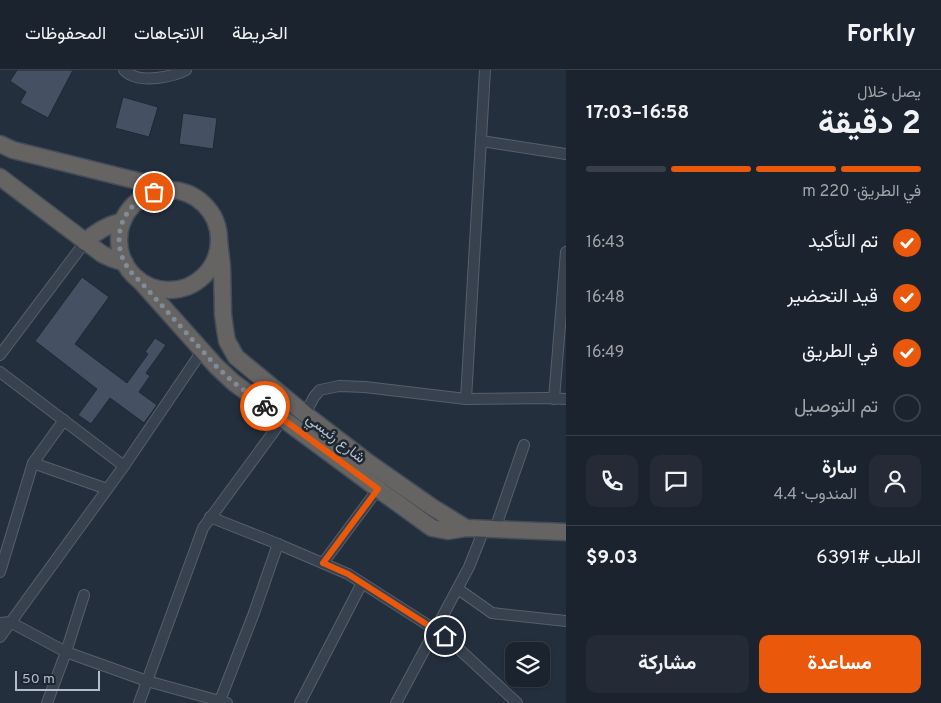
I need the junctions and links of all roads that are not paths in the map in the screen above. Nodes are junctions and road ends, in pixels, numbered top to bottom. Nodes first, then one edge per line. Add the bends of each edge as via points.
1 (124, 70) edge
2 (186, 70) edge
3 (485, 70) edge
4 (480, 141) junction
5 (0, 144) edge
6 (566, 154) edge
7 (0, 177) edge
8 (176, 191) junction
9 (123, 221) junction
10 (219, 241) junction
11 (85, 242) junction
12 (566, 252) edge
13 (125, 264) junction
14 (140, 281) junction
15 (202, 351) junction
16 (0, 355) edge
17 (0, 372) edge
18 (554, 399) junction
19 (566, 399) edge
20 (466, 400) junction
21 (305, 414) junction
22 (283, 419) junction
23 (64, 420) junction
24 (524, 445) dead end
25 (33, 463) junction
26 (124, 466) junction
27 (378, 489) junction
28 (107, 490) junction
29 (210, 517) junction
30 (466, 528) junction
31 (489, 529) junction
32 (566, 532) edge
33 (278, 544) junction
34 (323, 563) junction
35 (0, 572) edge
36 (362, 583) junction
37 (458, 589) junction
38 (84, 595) dead end
39 (566, 621) edge
40 (5, 622) edge
41 (436, 630) junction
42 (0, 637) edge
43 (66, 652) junction
44 (147, 681) junction
45 (222, 702) edge
46 (47, 703) edge
47 (139, 703) edge
48 (300, 703) edge
49 (396, 703) edge
50 (517, 703) edge

1 - 2 street via 132,76 148,78 166,77
3 - 4 street
4 - 6 street
4 - 20 street
5 - 8 highway, شارع رئيسي
7 - 11 highway, شارع رئيسي
8 - 9 highway, شارع رئيسي via 154,192 141,199
8 - 10 highway, شارع رئيسي via 190,195 207,208 217,227
9 - 11 highway via 102,228
9 - 13 highway, شارع رئيسي via 119,243
10 - 14 highway, شارع رئيسي via 217,255 210,268 201,279 188,286 160,289
10 - 21 highway, شارع رئيسي via 227,341 243,364
11 - 13 highway, شارع رئيسي
11 - 16 street
12 - 18 street
13 - 14 highway, شارع رئيسي
14 - 15 highway, شارع رئيسي
15 - 22 highway, شارع رئيسي via 233,382
15 - 26 street
17 - 23 street
18 - 19 street
18 - 20 street
20 - 21 street via 338,386 320,390
21 - 30 highway, شارع رئيسي via 369,463
22 - 27 highway, شارع رئيسي
22 - 29 street
23 - 25 street
23 - 26 street
24 - 31 street
25 - 28 street
25 - 35 street
26 - 28 street
27 - 30 highway, شارع رئيسي via 432,528 448,531
27 - 34 street
28 - 40 street
29 - 33 street
29 - 44 street via 201,533
30 - 31 highway, شارع رئيسي
31 - 32 highway, شارع رئيسي
31 - 37 street
33 - 34 street
33 - 45 street
34 - 36 street
36 - 41 street
36 - 48 street
37 - 39 street via 492,613
37 - 41 street
38 - 43 street
40 - 42 street
40 - 43 street
41 - 49 street
41 - 50 street
43 - 44 street
43 - 46 street
44 - 45 street
44 - 47 street

